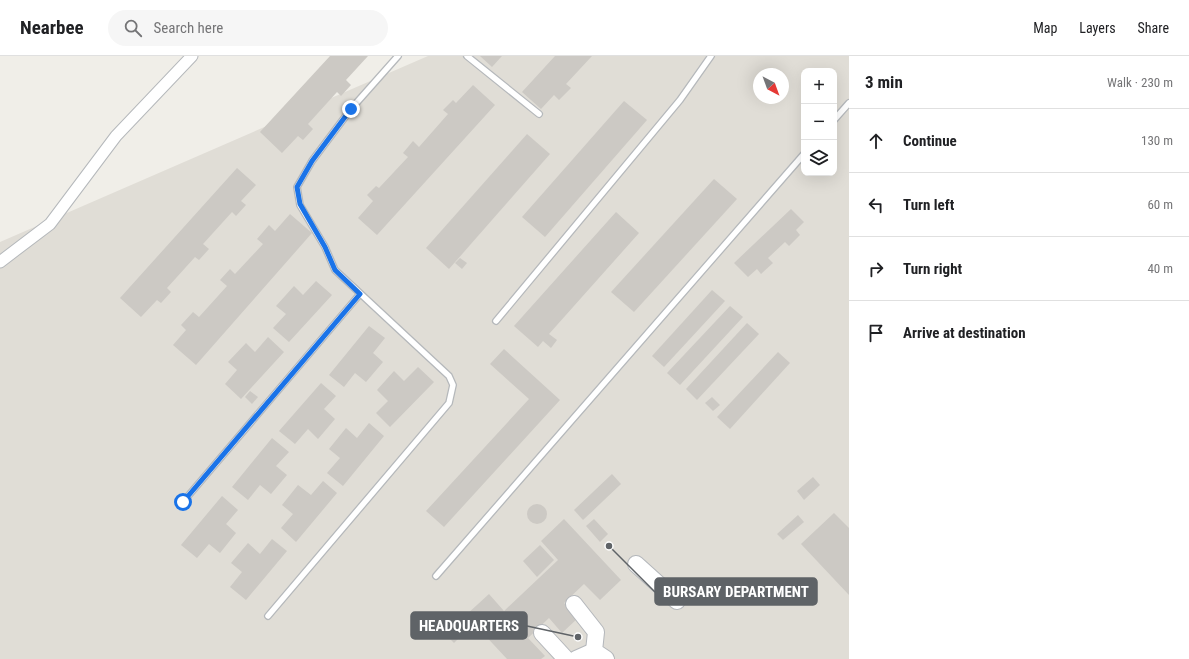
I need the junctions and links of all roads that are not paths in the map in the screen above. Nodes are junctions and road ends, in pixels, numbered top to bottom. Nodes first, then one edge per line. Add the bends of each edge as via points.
1 (192, 56) edge
2 (398, 56) edge
3 (467, 56) edge
4 (711, 56) edge
5 (849, 102) edge
6 (539, 114) dead end
7 (837, 116) edge
8 (801, 157) edge
9 (0, 262) edge
10 (360, 294) junction
11 (496, 321) dead end
12 (183, 502) dead end
13 (636, 564) dead end
14 (436, 576) dead end
15 (677, 601) dead end
16 (574, 604) dead end
17 (268, 616) dead end
18 (542, 633) dead end
19 (600, 655) edge
20 (566, 659) edge
21 (576, 659) edge

1 - 9 street via 116,136 50,224
2 - 10 lane via 351,109 312,161 297,187 300,204 335,270
3 - 6 lane
4 - 11 lane via 680,100
5 - 7 lane
8 - 14 lane
10 - 12 lane
10 - 17 lane via 449,376 453,385 449,403
13 - 15 street
16 - 19 street via 596,632
18 - 20 street
19 - 21 street

